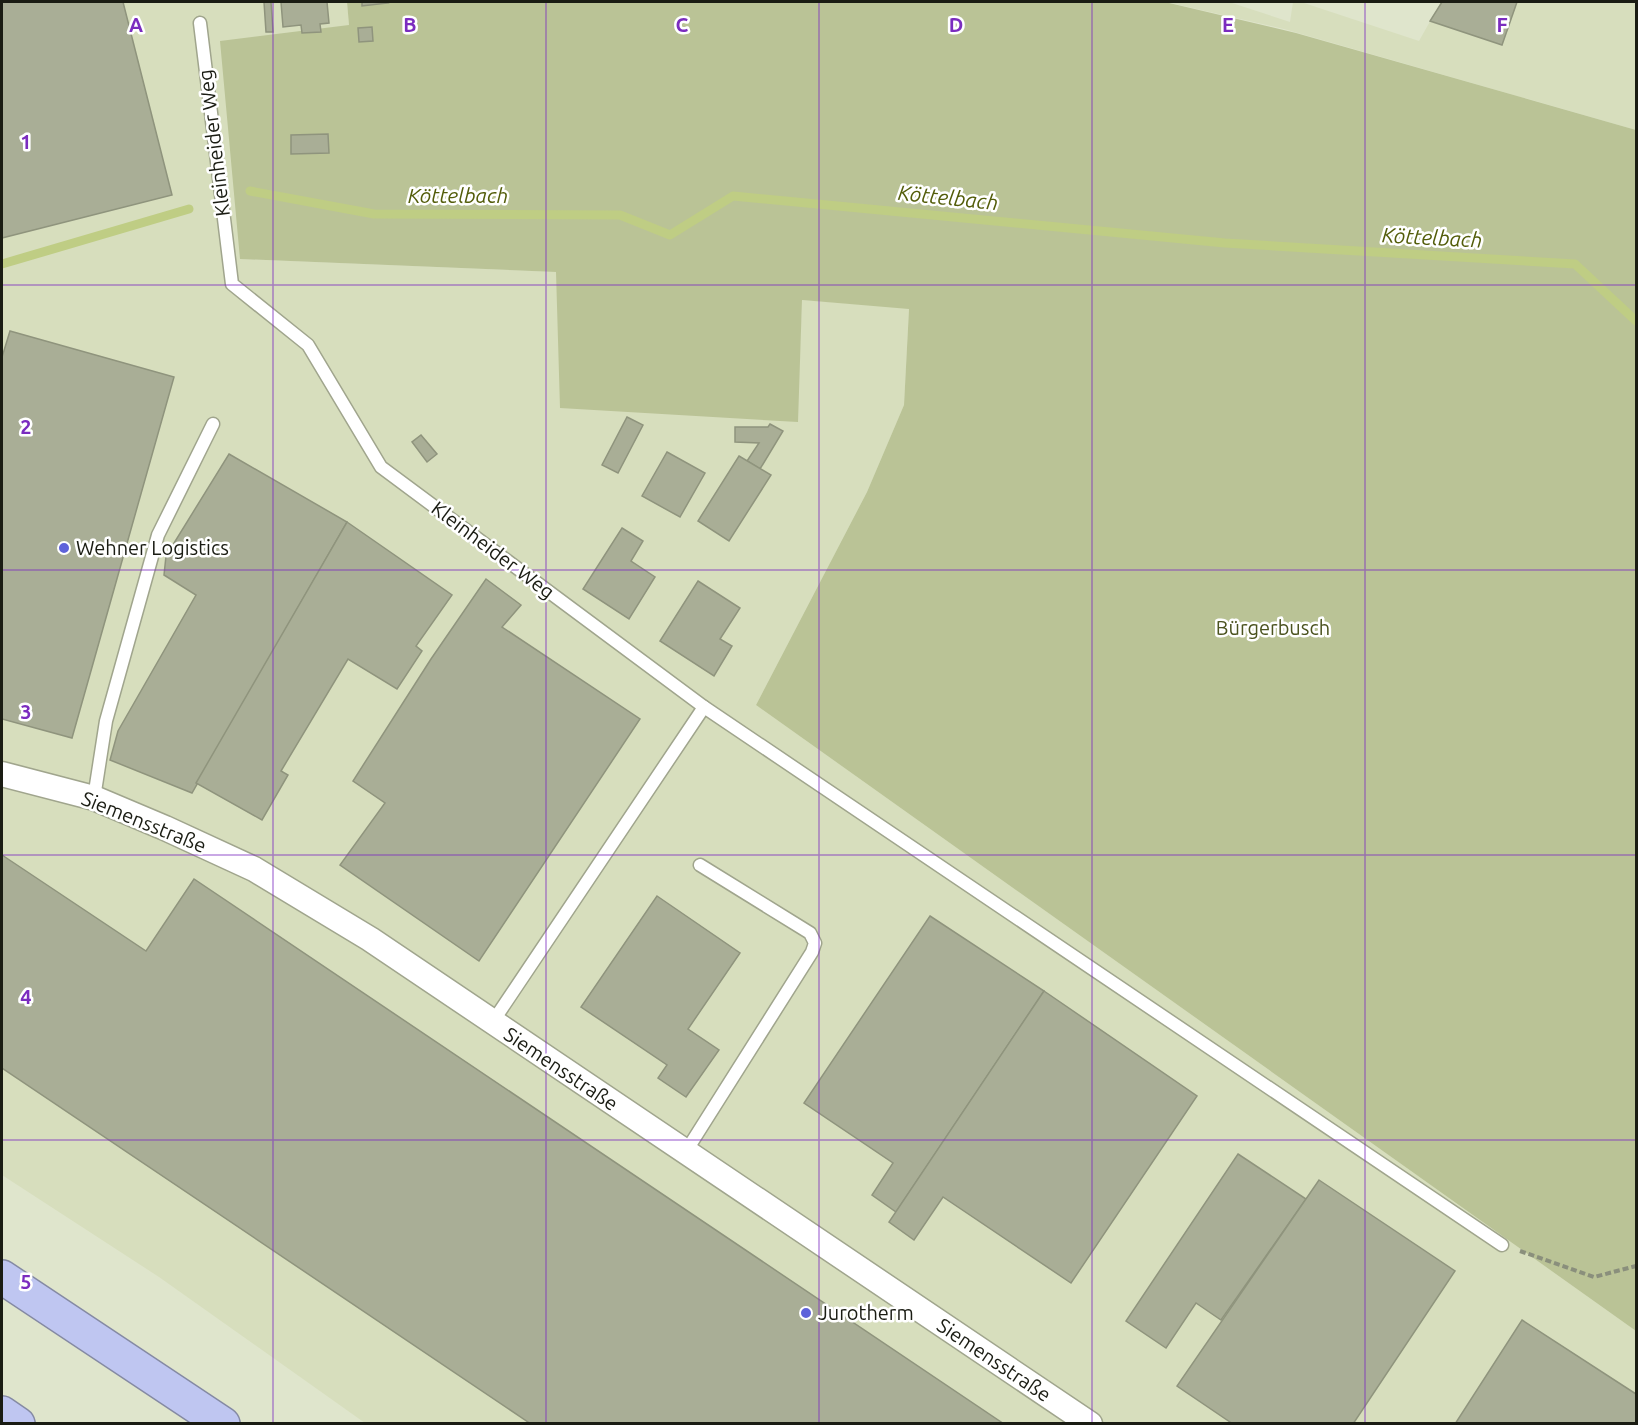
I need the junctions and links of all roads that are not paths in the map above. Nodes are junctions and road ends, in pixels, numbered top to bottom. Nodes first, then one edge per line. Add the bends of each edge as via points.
1 (200, 23) dead end
2 (213, 424) dead end
3 (704, 707) junction
4 (2, 774) edge
5 (94, 798) junction
6 (700, 865) dead end
7 (492, 1023) junction
8 (686, 1153) junction
9 (1502, 1245) road end
10 (2, 1277) edge
11 (2, 1413) edge
12 (18, 1424) edge
13 (223, 1424) edge
14 (1090, 1424) edge

1 - 3 lane, Kleinheider Weg via 232,284 308,345 381,466
2 - 5 lane via 158,535 106,721
3 - 7 lane
3 - 9 lane, Kleinheider Weg
4 - 5 street, Siemensstraße
5 - 7 street, Siemensstraße via 254,869 370,939
6 - 8 lane via 810,933 815,943
7 - 8 street, Siemensstraße
8 - 14 street, Siemensstraße
10 - 13 highway
11 - 12 highway

